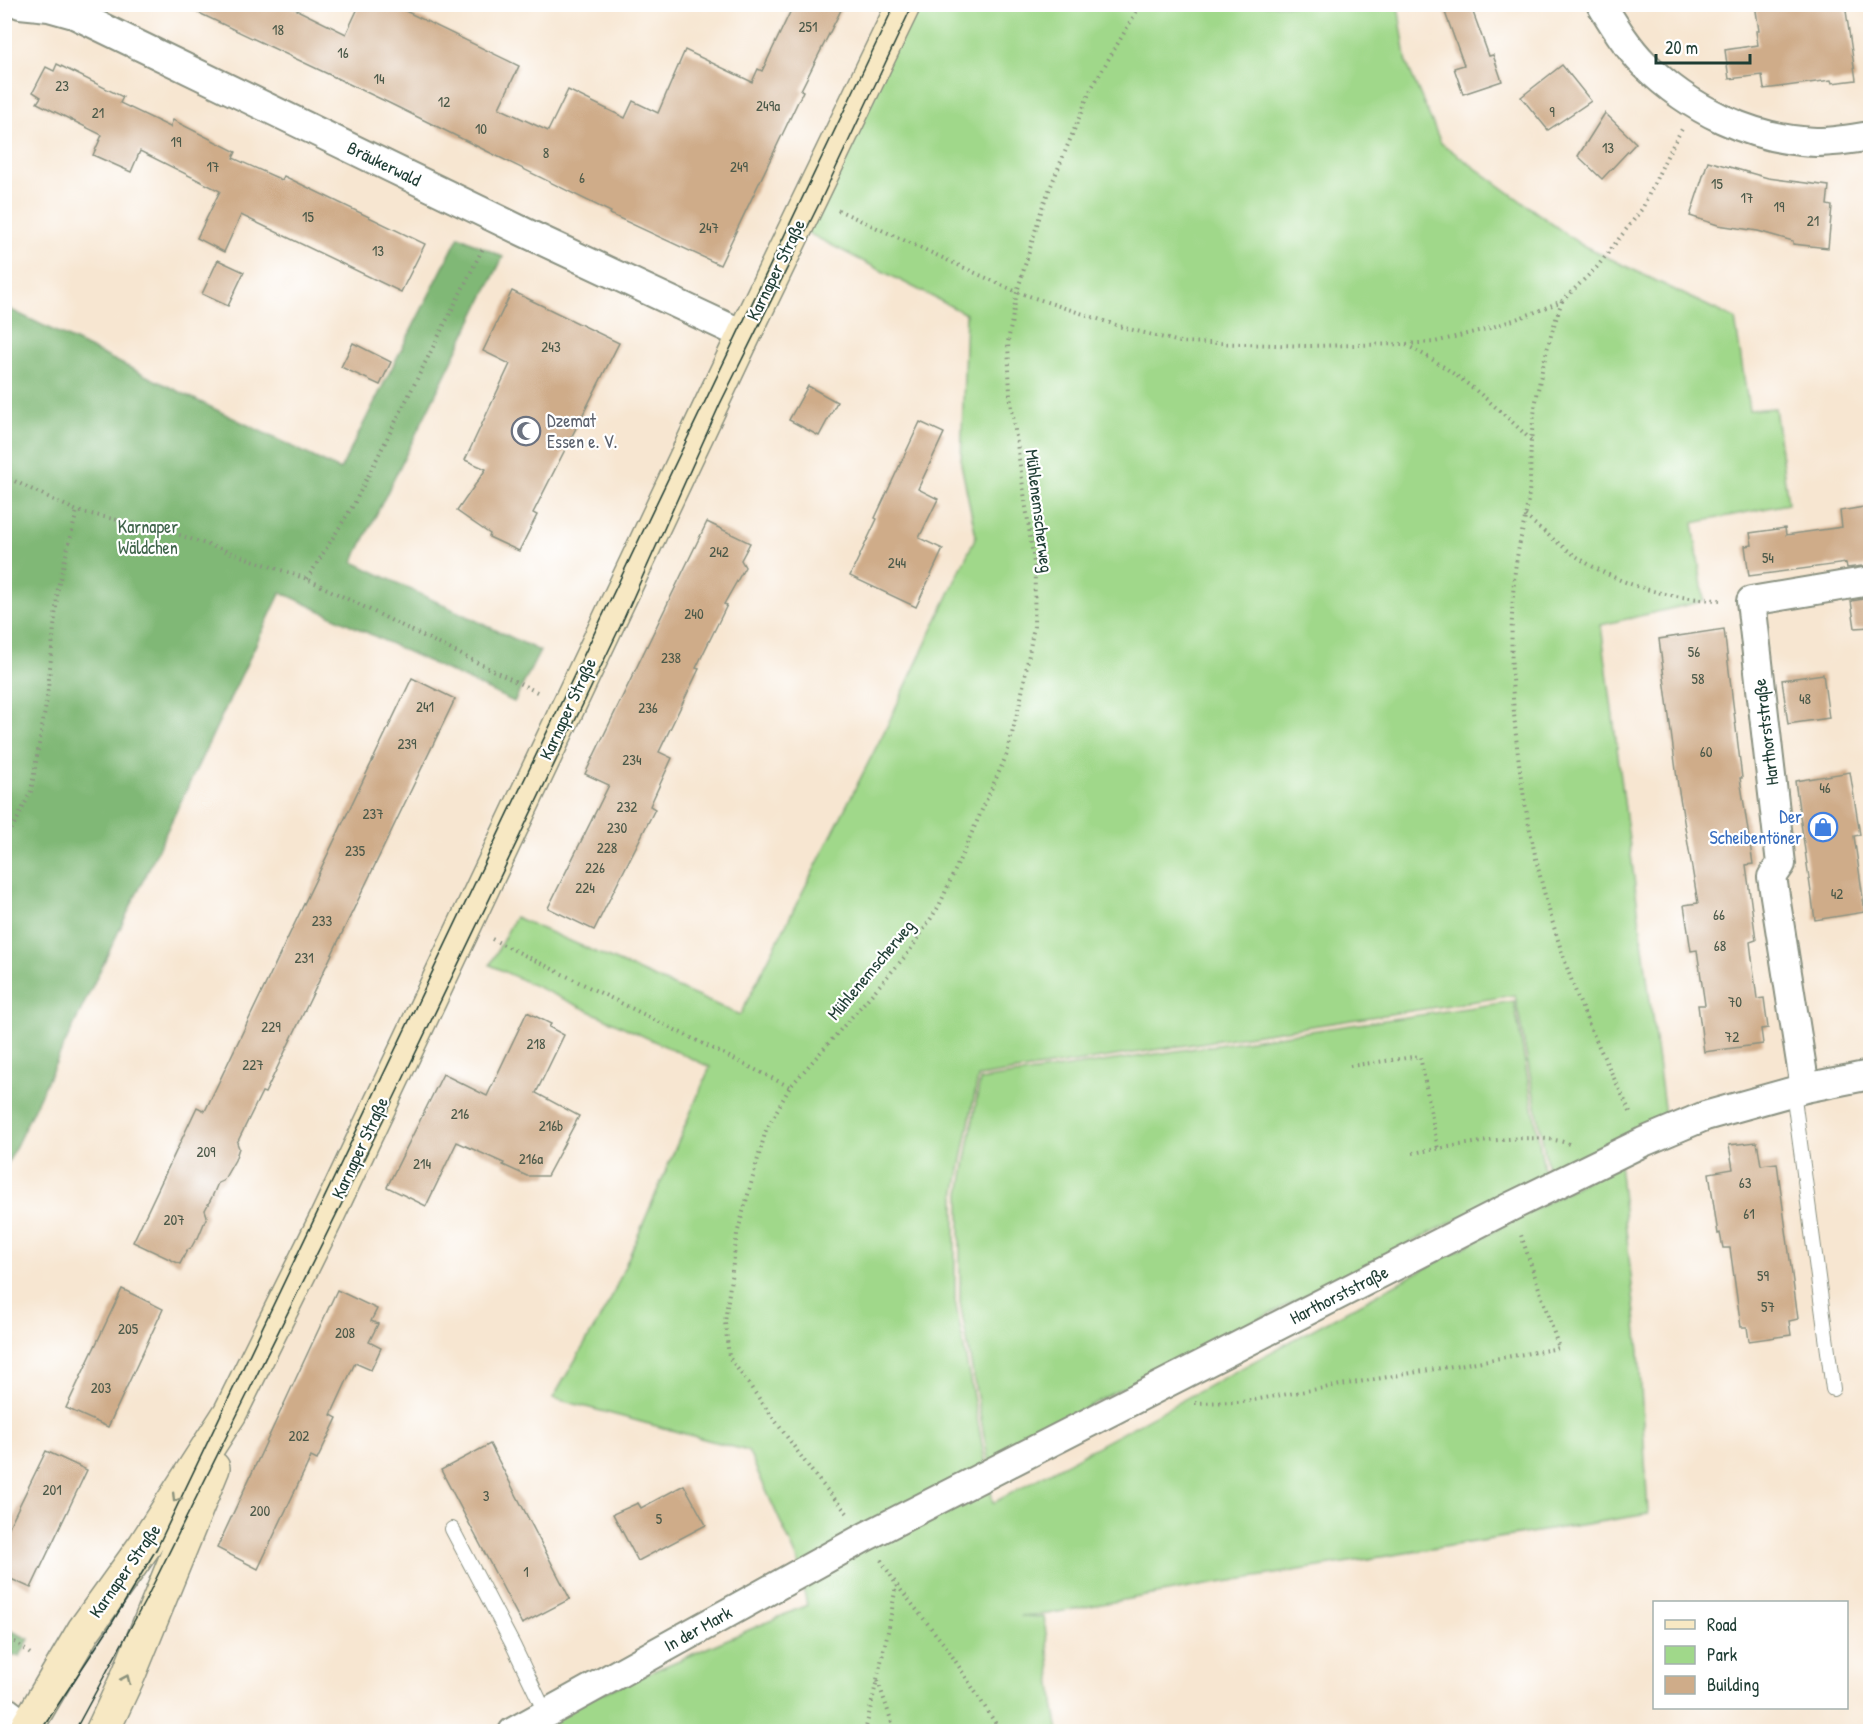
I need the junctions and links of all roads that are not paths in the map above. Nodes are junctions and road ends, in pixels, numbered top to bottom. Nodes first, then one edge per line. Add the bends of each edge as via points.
1 (20, 4) edge
2 (904, 4) edge
3 (1601, 4) edge
4 (49, 6) edge
5 (1870, 136) edge
6 (744, 335) junction
7 (1870, 581) edge
8 (1870, 1076) edge
9 (1799, 1090) junction
10 (1833, 1389) dead end
11 (230, 1413) junction
12 (452, 1529) dead end
13 (874, 1533) joint
14 (546, 1714) junction
15 (22, 1725) edge
16 (102, 1731) edge
17 (513, 1731) edge

1 - 4 street, Bräukerwald
2 - 6 main road, Karnaper Straße
3 - 5 street via 1643,63 1696,105 1737,125 1779,138 1817,142
4 - 6 street, Bräukerwald via 74,14
6 - 11 main road, Karnaper Straße via 325,1221
7 - 9 street, Harthorststraße via 1751,601 1781,864 1772,877
8 - 9 street, Harthorststraße
9 - 10 lane
9 - 13 street, Harthorststraße via 1705,1116 1643,1142
11 -> 15 main road, Karnaper Straße
16 -> 11 main road, Karnaper Straße via 217,1457
12 - 14 lane
13 - 14 street, In der Mark
14 - 17 street, In der Mark

